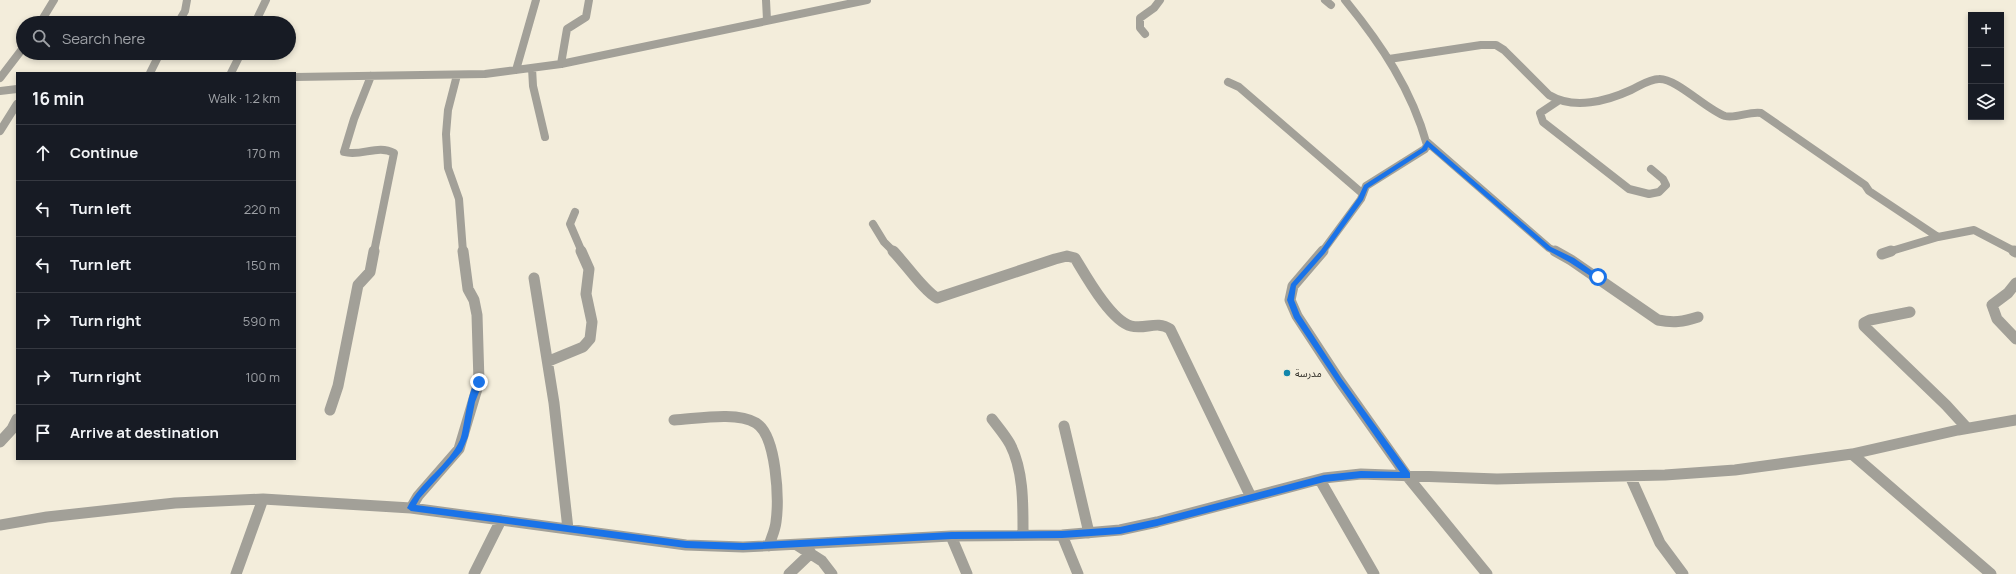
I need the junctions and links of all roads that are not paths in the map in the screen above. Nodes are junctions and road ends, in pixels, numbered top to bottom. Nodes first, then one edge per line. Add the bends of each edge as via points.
1 (54, 0) edge
2 (186, 0) edge
3 (266, 0) edge
4 (536, 0) edge
5 (589, 0) edge
6 (766, 0) edge
7 (867, 0) edge
8 (1160, 0) edge
9 (1344, 0) edge
10 (44, 16) edge
11 (182, 16) edge
12 (258, 16) edge
13 (767, 20) junction
14 (1145, 34) dead end
15 (16, 57) edge
16 (1389, 59) junction
17 (156, 60) edge
18 (238, 60) edge
19 (561, 64) junction
20 (532, 68) junction
21 (516, 70) junction
22 (150, 72) edge
23 (232, 72) edge
24 (457, 75) junction
25 (371, 76) junction
26 (296, 77) edge
27 (0, 78) edge
28 (1228, 82) dead end
29 (16, 89) edge
30 (0, 91) edge
31 (1558, 101) junction
32 (16, 106) edge
33 (0, 131) edge
34 (545, 137) dead end
35 (1427, 142) junction
36 (1651, 169) dead end
37 (1363, 194) junction
38 (575, 212) dead end
39 (872, 224) dead end
40 (1938, 237) junction
41 (2016, 252) edge
42 (1882, 254) dead end
43 (534, 278) dead end
44 (2016, 283) edge
45 (1910, 312) dead end
46 (1698, 317) dead end
47 (2016, 339) edge
48 (549, 361) junction
49 (330, 410) dead end
50 (992, 419) dead end
51 (674, 420) dead end
52 (2016, 420) edge
53 (16, 422) edge
54 (1064, 426) dead end
55 (1967, 428) junction
56 (0, 442) edge
57 (1852, 454) junction
58 (1407, 476) junction
59 (1630, 476) junction
60 (1320, 480) junction
61 (1251, 497) junction
62 (263, 499) junction
63 (411, 508) junction
64 (501, 520) junction
65 (0, 525) edge
66 (568, 529) junction
67 (1089, 533) junction
68 (1023, 535) junction
69 (1062, 535) junction
70 (952, 536) junction
71 (798, 544) junction
72 (769, 546) junction
73 (811, 553) junction
74 (236, 574) edge
75 (474, 574) edge
76 (789, 574) edge
77 (832, 574) edge
78 (967, 574) edge
79 (1078, 574) edge
80 (1374, 574) edge
81 (1487, 574) edge
82 (1683, 574) edge
83 (1991, 574) edge

1 - 10 street
2 - 11 street
3 - 12 street
4 - 21 street
5 - 19 street via 586,17 567,29
6 - 13 street
7 - 13 street
8 - 14 street via 1140,18 1140,28
9 - 16 street via 1371,31
13 - 19 street
15 - 27 street
16 - 31 street via 1496,45
16 - 35 street via 1412,101
17 - 22 street
18 - 23 street
19 - 20 street
20 - 21 street
20 - 34 street via 533,86
21 - 24 street
24 - 25 street
24 - 63 street via 448,110 448,168 459,199 468,289 474,300 477,315 479,382 459,449 418,496
25 - 26 street
25 - 49 street via 344,152 383,150 394,153 370,272 358,285 341,373
28 - 37 street via 1239,87
29 - 30 street
31 - 36 street via 1540,113 1543,122 1629,188 1646,194 1655,194 1663,189 1666,185 1663,179
31 - 40 street via 1598,100 1629,91 1655,79 1665,78 1725,116 1736,116 1750,111 1761,113
32 - 33 street
35 - 37 street via 1425,149 1366,186
35 - 46 street via 1549,248 1578,264 1640,309 1658,320 1673,323
37 - 58 street via 1323,251 1293,286 1290,300 1297,316 1339,380
38 - 48 street via 570,224 589,269 586,294 592,331 590,339 583,347
39 - 61 street via 884,242 931,295 937,298 1055,259 1067,256 1075,258 1097,291 1126,325 1134,327 1162,324 1170,329
40 - 41 street via 1974,230
40 - 42 street
43 - 48 street
44 - 47 street via 1992,305 1997,319
45 - 55 street via 1870,320 1864,323 1864,326
48 - 66 street
50 - 68 street via 1010,446 1016,467 1022,499
51 - 72 street via 724,417 757,423 763,429 769,442 774,466 777,508 776,523
52 - 55 street
53 - 56 street
54 - 67 street
55 - 57 street
57 - 59 street via 1735,470
57 - 83 street
58 - 59 street via 1497,479
58 - 60 street via 1361,474
58 - 81 street
59 - 82 street via 1660,543
60 - 61 street
60 - 80 street
61 - 67 street via 1157,522
62 - 63 street
62 - 65 street via 175,503 47,517
62 - 74 street
63 - 64 street
64 - 66 street
64 - 75 street
66 - 72 street via 686,545
67 - 69 street
68 - 69 street
68 - 70 street
69 - 79 street
70 - 71 street
70 - 78 street
71 - 72 street
71 - 73 street
73 - 76 street
73 - 77 street via 829,568

